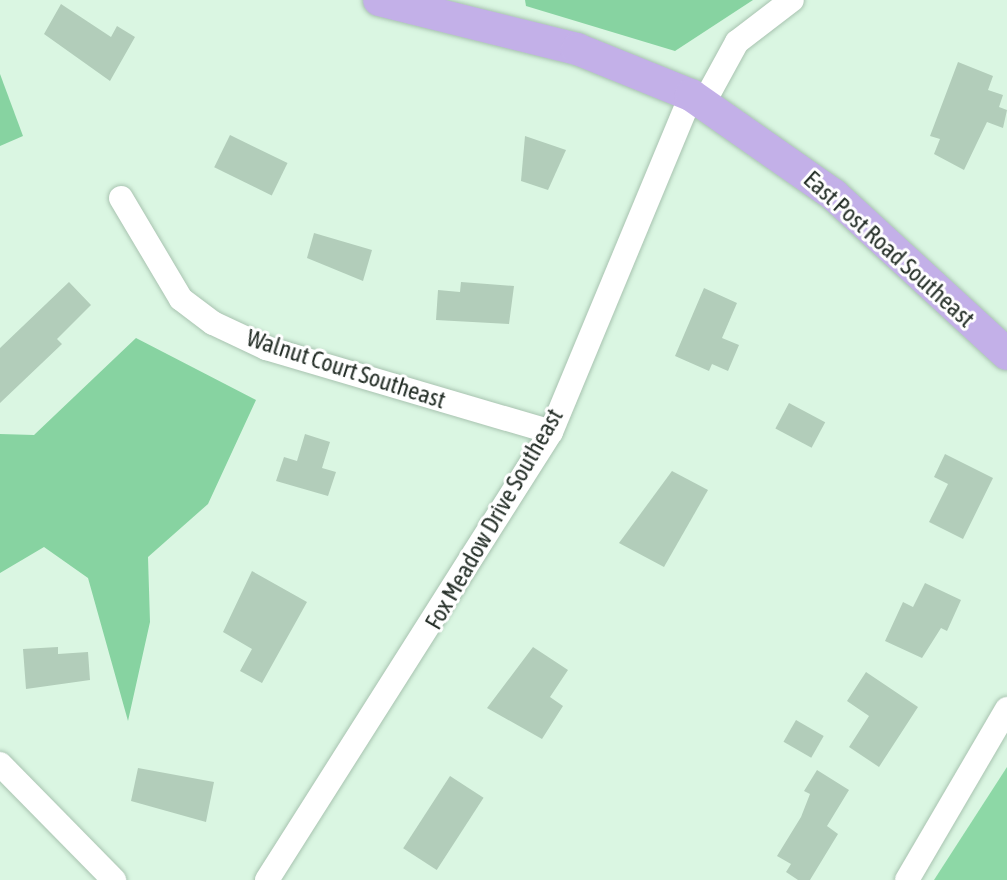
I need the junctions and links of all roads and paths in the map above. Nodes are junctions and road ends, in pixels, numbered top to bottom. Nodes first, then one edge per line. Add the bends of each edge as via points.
1 (379, 0) edge
2 (792, 0) edge
3 (697, 99) junction
4 (121, 198) dead end
5 (1007, 354) edge
6 (551, 432) junction
7 (1007, 709) edge
8 (0, 764) edge
9 (114, 880) edge
10 (267, 880) edge
11 (907, 880) edge

1 - 3 main road, East Post Road Southeast via 577,49
2 - 3 street, Fox Meadow Drive Southeast via 737,42
3 - 5 main road, East Post Road Southeast via 834,195
3 - 6 street, Fox Meadow Drive Southeast
4 - 6 street, Walnut Court Southeast via 181,299 213,323 266,348
6 - 10 street, Fox Meadow Drive Southeast
7 - 11 street
8 - 9 street

